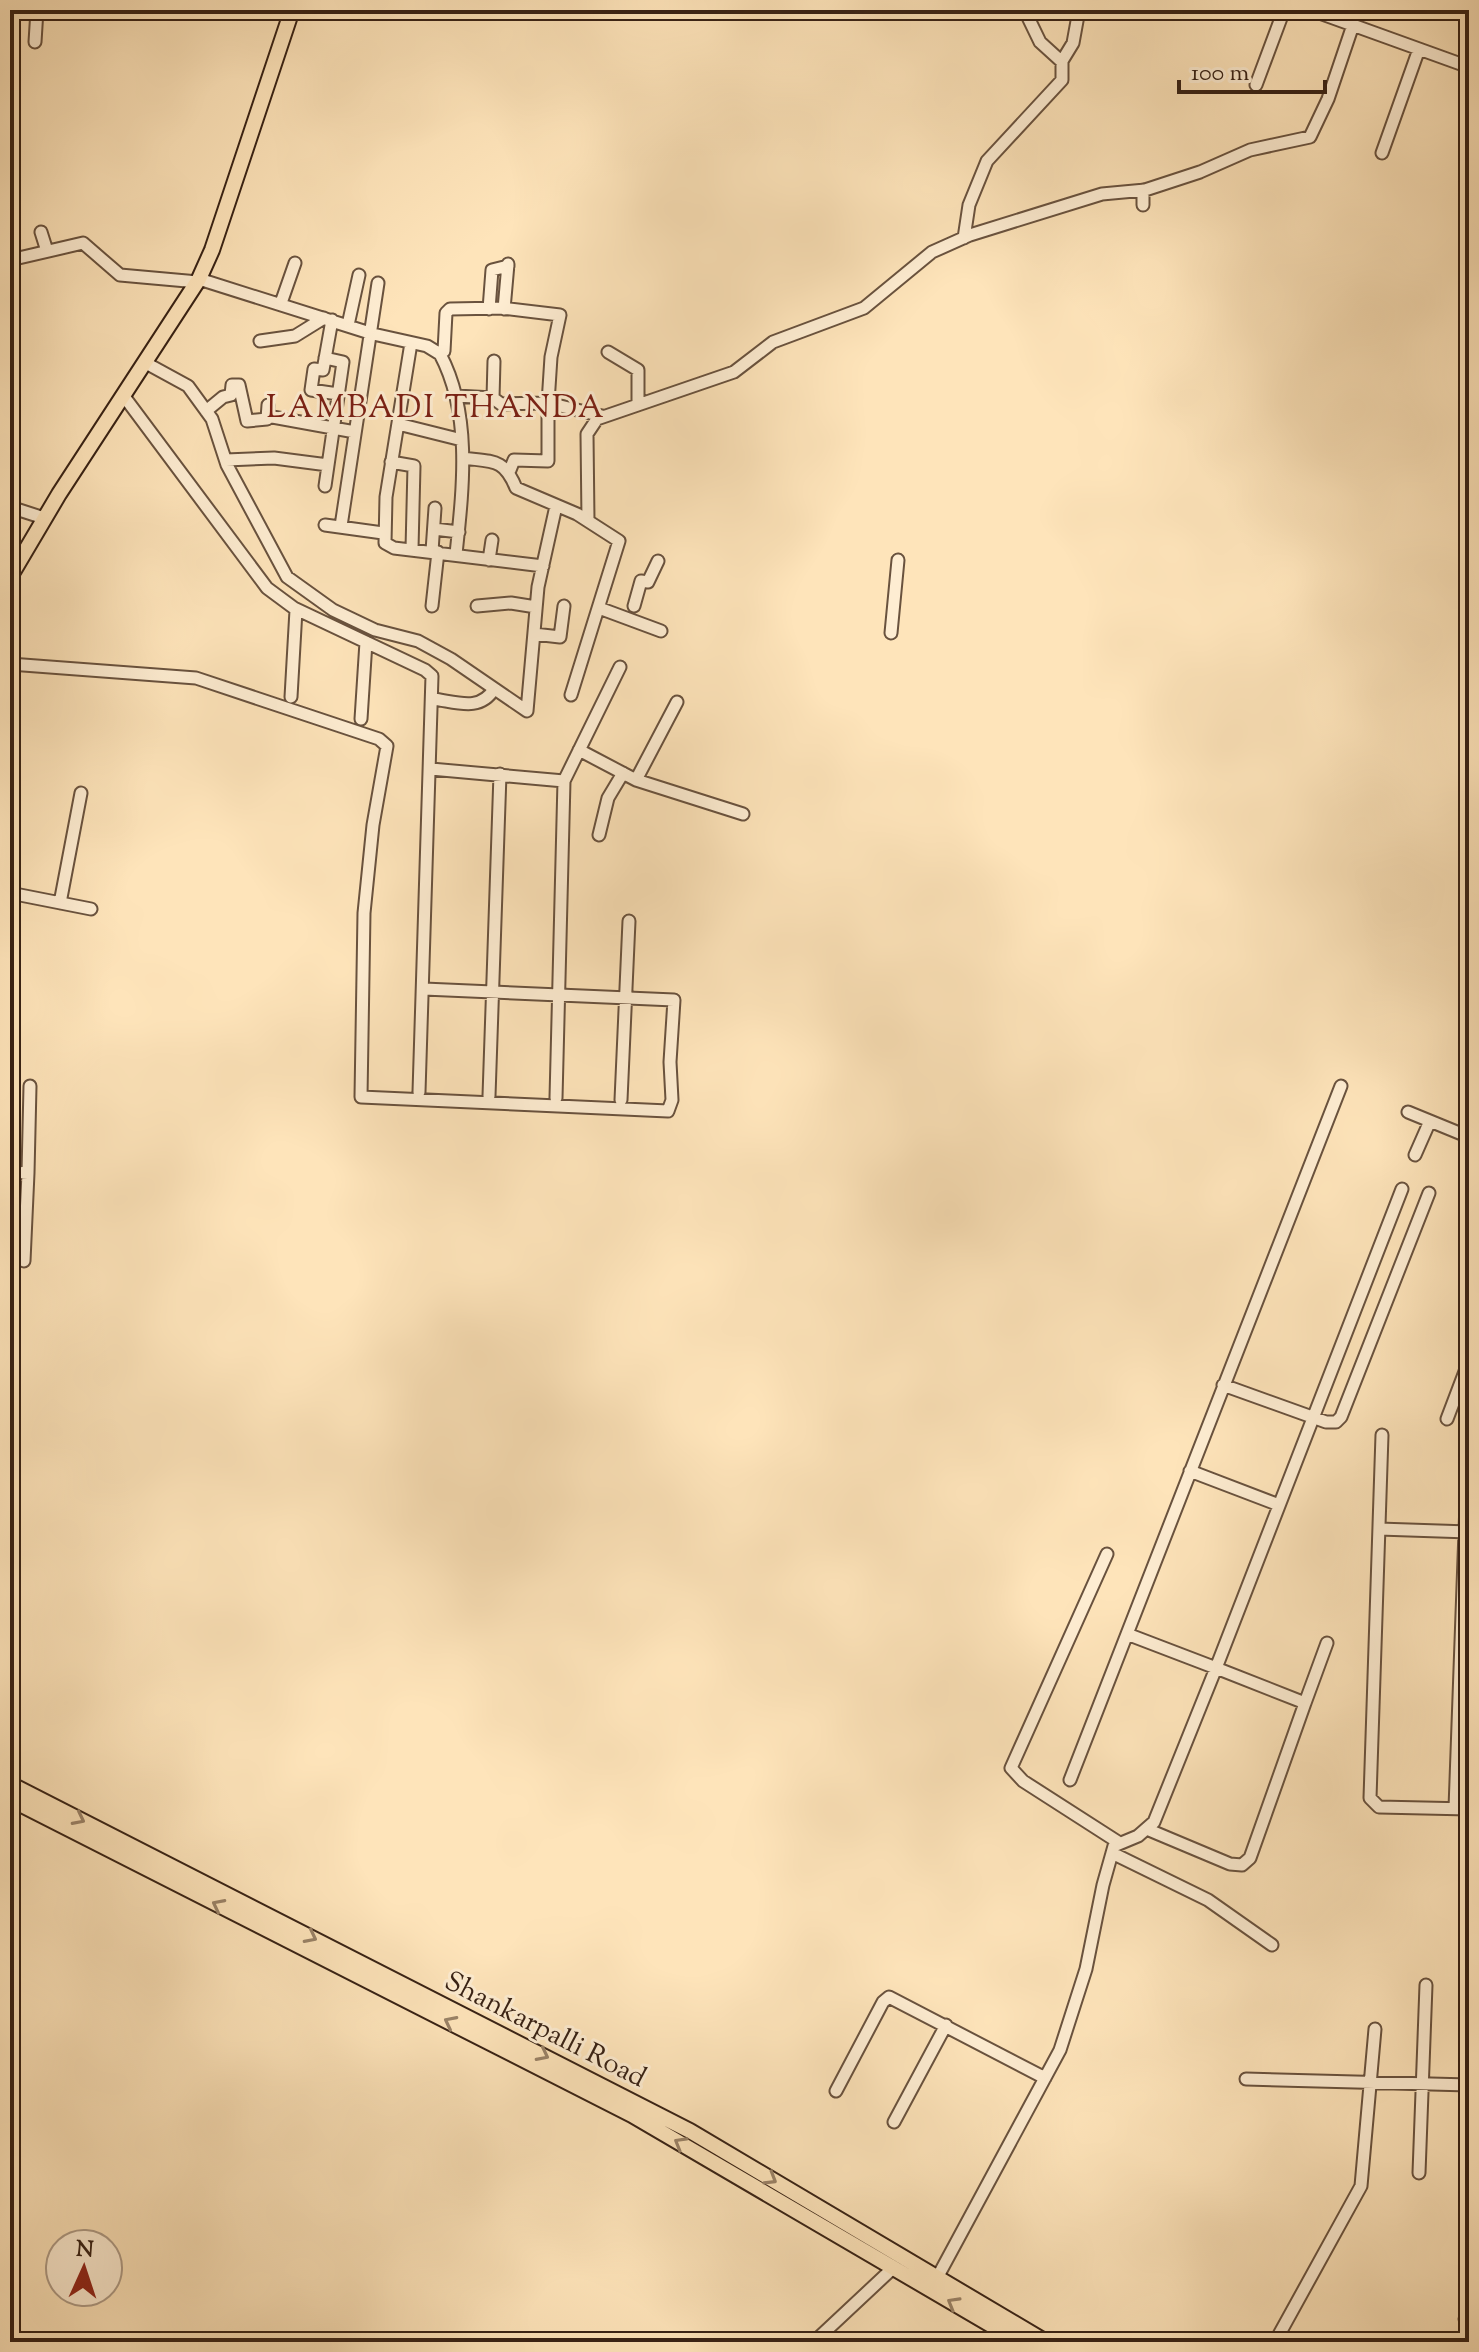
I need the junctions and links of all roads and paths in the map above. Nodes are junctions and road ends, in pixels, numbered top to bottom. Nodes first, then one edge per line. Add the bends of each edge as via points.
1 (37, 10) edge
2 (292, 10) edge
3 (1079, 10) edge
4 (1284, 10) edge
5 (1311, 10) edge
6 (1025, 11) edge
7 (1329, 13) edge
8 (1353, 25) junction
9 (35, 42) dead end
10 (1419, 49) junction
11 (1062, 62) junction
12 (1469, 67) edge
13 (1256, 85) dead end
14 (1382, 153) dead end
15 (1143, 190) junction
16 (1143, 205) dead end
17 (41, 232) dead end
18 (964, 238) junction
19 (47, 251) junction
20 (10, 260) edge
21 (295, 263) dead end
22 (359, 275) dead end
23 (198, 280) junction
24 (378, 283) dead end
25 (281, 303) junction
26 (489, 309) junction
27 (504, 309) junction
28 (328, 319) junction
29 (348, 325) junction
30 (371, 333) junction
31 (260, 341) dead end
32 (411, 343) junction
33 (608, 352) dead end
34 (440, 354) junction
35 (325, 358) junction
36 (494, 361) dead end
37 (144, 362) junction
38 (338, 394) junction
39 (123, 395) junction
40 (456, 396) junction
41 (493, 398) junction
42 (548, 403) junction
43 (638, 403) junction
44 (206, 411) junction
45 (602, 416) junction
46 (398, 424) junction
47 (333, 427) junction
48 (355, 432) junction
49 (462, 440) junction
50 (463, 458) junction
51 (226, 460) junction
52 (391, 462) junction
53 (328, 465) junction
54 (510, 470) junction
55 (325, 486) dead end
56 (556, 506) junction
57 (10, 507) edge
58 (435, 508) dead end
59 (44, 518) junction
60 (588, 520) junction
61 (325, 525) dead end
62 (341, 526) junction
63 (434, 529) junction
64 (459, 532) junction
65 (383, 533) junction
66 (492, 540) dead end
67 (412, 549) junction
68 (435, 551) junction
69 (456, 554) junction
70 (489, 560) junction
71 (898, 560) dead end
72 (658, 561) dead end
73 (543, 566) junction
74 (10, 577) edge
75 (432, 606) dead end
76 (477, 606) dead end
77 (564, 606) dead end
78 (634, 606) dead end
79 (536, 607) junction
80 (599, 608) junction
81 (296, 610) junction
82 (661, 631) dead end
83 (891, 633) dead end
84 (534, 634) junction
85 (366, 642) junction
86 (10, 664) edge
87 (620, 667) dead end
88 (494, 689) junction
89 (571, 695) dead end
90 (291, 697) dead end
91 (433, 699) junction
92 (677, 702) dead end
93 (361, 719) dead end
94 (579, 750) junction
95 (431, 769) junction
96 (623, 773) junction
97 (500, 774) junction
98 (636, 780) junction
99 (564, 781) junction
100 (81, 793) dead end
101 (743, 814) dead end
102 (599, 835) dead end
103 (10, 893) edge
104 (60, 903) junction
105 (91, 909) dead end
106 (629, 921) dead end
107 (424, 989) junction
108 (492, 992) junction
109 (558, 995) junction
110 (626, 998) junction
111 (30, 1086) dead end
112 (1341, 1086) dead end
113 (419, 1092) dead end
114 (489, 1096) dead end
115 (556, 1098) dead end
116 (621, 1100) dead end
117 (1408, 1112) dead end
118 (1430, 1121) junction
119 (1469, 1137) edge
120 (1415, 1155) dead end
121 (10, 1172) edge
122 (28, 1173) junction
123 (1402, 1189) dead end
124 (1429, 1193) dead end
125 (24, 1261) dead end
126 (1469, 1361) edge
127 (1223, 1385) junction
128 (1313, 1418) junction
129 (1447, 1419) dead end
130 (1382, 1435) dead end
131 (1468, 1448) edge
132 (1190, 1471) junction
133 (1279, 1505) junction
134 (1379, 1529) junction
135 (1467, 1532) edge
136 (1107, 1554) dead end
137 (1127, 1634) junction
138 (1327, 1643) dead end
139 (1216, 1668) junction
140 (1305, 1703) junction
141 (1070, 1780) dead end
142 (10, 1784) edge
143 (10, 1799) edge
144 (1455, 1808) junction
145 (1469, 1809) edge
146 (1149, 1830) junction
147 (1118, 1842) junction
148 (1112, 1853) junction
149 (1272, 1945) dead end
150 (1426, 1985) dead end
151 (946, 2025) junction
152 (1375, 2029) dead end
153 (1469, 2065) edge
154 (1045, 2078) junction
155 (1246, 2079) dead end
156 (1371, 2082) junction
157 (1423, 2084) junction
158 (1469, 2085) edge
159 (836, 2091) dead end
160 (894, 2122) dead end
161 (1419, 2173) dead end
162 (1468, 2176) edge
163 (893, 2268) junction
164 (937, 2278) junction
165 (1469, 2315) edge
166 (1469, 2322) edge
167 (814, 2342) edge
168 (1020, 2342) edge
169 (1046, 2342) edge
170 (1275, 2342) edge

1 - 9 street
2 - 23 main road
3 - 11 street via 1073,43
4 - 13 street
5 - 7 street
6 - 11 street via 1040,42
7 - 8 street
8 - 10 street
8 - 15 street via 1310,137 1250,150
10 - 12 street
10 - 14 street
11 - 18 street via 1062,80 987,161 969,205
15 - 16 street
15 - 18 street via 1102,194
17 - 19 street
18 - 43 street via 932,252 864,308 773,342 734,372
19 - 20 street
19 - 23 street via 83,243 120,275
21 - 25 street
22 - 29 street
23 - 25 street
23 - 37 main road
24 - 30 street
25 - 28 street
26 - 27 street
26 - 27 street via 492,270 508,265
26 - 34 street via 450,309
27 - 42 street via 560,315
28 - 29 street
28 - 31 street via 295,336
28 - 35 street
29 - 30 street
30 - 32 street
30 - 48 street
32 - 34 street
32 - 46 street
33 - 43 street via 638,370
34 - 40 street
35 - 38 street via 343,362
35 - 38 street via 323,370 314,369 311,390
36 - 41 street
37 - 39 main road
37 - 44 street via 188,386
38 - 47 street
39 - 59 main road
39 - 81 street via 267,588
40 - 41 street
40 - 49 street
41 - 42 street via 501,404
42 - 45 street
42 - 54 street via 548,461 514,460
43 - 45 street
44 - 47 street via 231,395 232,385 239,385 247,421 268,411
44 - 51 street
45 - 60 street via 587,434
46 - 49 street
46 - 52 street
47 - 48 street
47 - 53 street
48 - 62 street
49 - 50 street
50 - 54 street
50 - 64 street
51 - 53 street via 274,458
51 - 88 street via 287,577 333,610 375,630 418,641
52 - 65 street
52 - 67 street via 414,466
53 - 55 street
54 - 56 street via 516,488
56 - 60 street
56 - 73 street
57 - 59 street
58 - 63 street
59 - 74 main road
60 - 80 street via 619,541
61 - 62 street
62 - 65 street
63 - 64 street
63 - 68 street
64 - 69 street
65 - 67 street via 389,546
66 - 70 street
67 - 68 street
68 - 69 street
68 - 75 street
69 - 70 street
70 - 73 street
71 - 83 street
72 - 78 street via 648,582 641,581
73 - 79 street
76 - 79 street
77 - 84 street via 560,637
79 - 84 street
80 - 82 street
80 - 89 street
81 - 85 street
81 - 90 street
84 - 88 street via 527,711
85 - 91 street via 425,670 432,676
85 - 93 street
86 - 110 street via 196,678 387,746 364,913 361,1097 668,1111 674,1000
87 - 94 street
88 - 91 street via 488,699 474,705
91 - 95 street
92 - 98 street
94 - 96 street
94 - 99 street
95 - 97 street
95 - 107 street
96 - 98 street
96 - 102 street via 608,798
97 - 99 street
97 - 108 street
98 - 101 street
99 - 109 street
100 - 104 street
103 - 104 street
104 - 105 street
106 - 110 street
107 - 108 street
107 - 113 street
108 - 109 street
108 - 114 street
109 - 110 street
109 - 115 street
110 - 116 street
111 - 122 street
112 - 127 street
117 - 118 street
118 - 119 street
118 - 120 street
121 - 122 street
122 - 125 street
123 - 128 street
124 - 128 street via 1341,1417 1331,1423
126 - 129 street
127 - 128 street
127 - 132 street
128 - 133 street
130 - 134 street
131 - 135 street
132 - 133 street
132 - 137 street
133 - 139 street
134 - 135 street
134 - 144 street via 1370,1798 1379,1807
135 - 144 street
136 - 147 street via 1011,1768
137 - 139 street
137 - 141 street
138 - 140 street
139 - 140 street
139 - 146 street
140 - 146 street via 1250,1858 1242,1865
142 -> 164 main road, Shankarpalli Road via 690,2131
163 -> 143 main road, Shankarpalli Road via 632,2115
144 - 145 street
146 - 147 street
147 - 148 street
148 - 149 street via 1208,1900
148 - 154 street via 1086,1969 1060,2050
150 - 157 street
151 - 154 street
151 - 159 street via 889,1997
151 - 160 street
152 - 156 street
153 - 158 street
154 - 164 street
155 - 156 street
156 - 157 street
156 - 170 street via 1361,2186
157 - 158 street
157 - 161 street
158 - 162 street
163 - 167 street
168 -> 163 main road, Shankarpalli Road
164 - 169 main road, Shankarpalli Road
165 - 166 street

